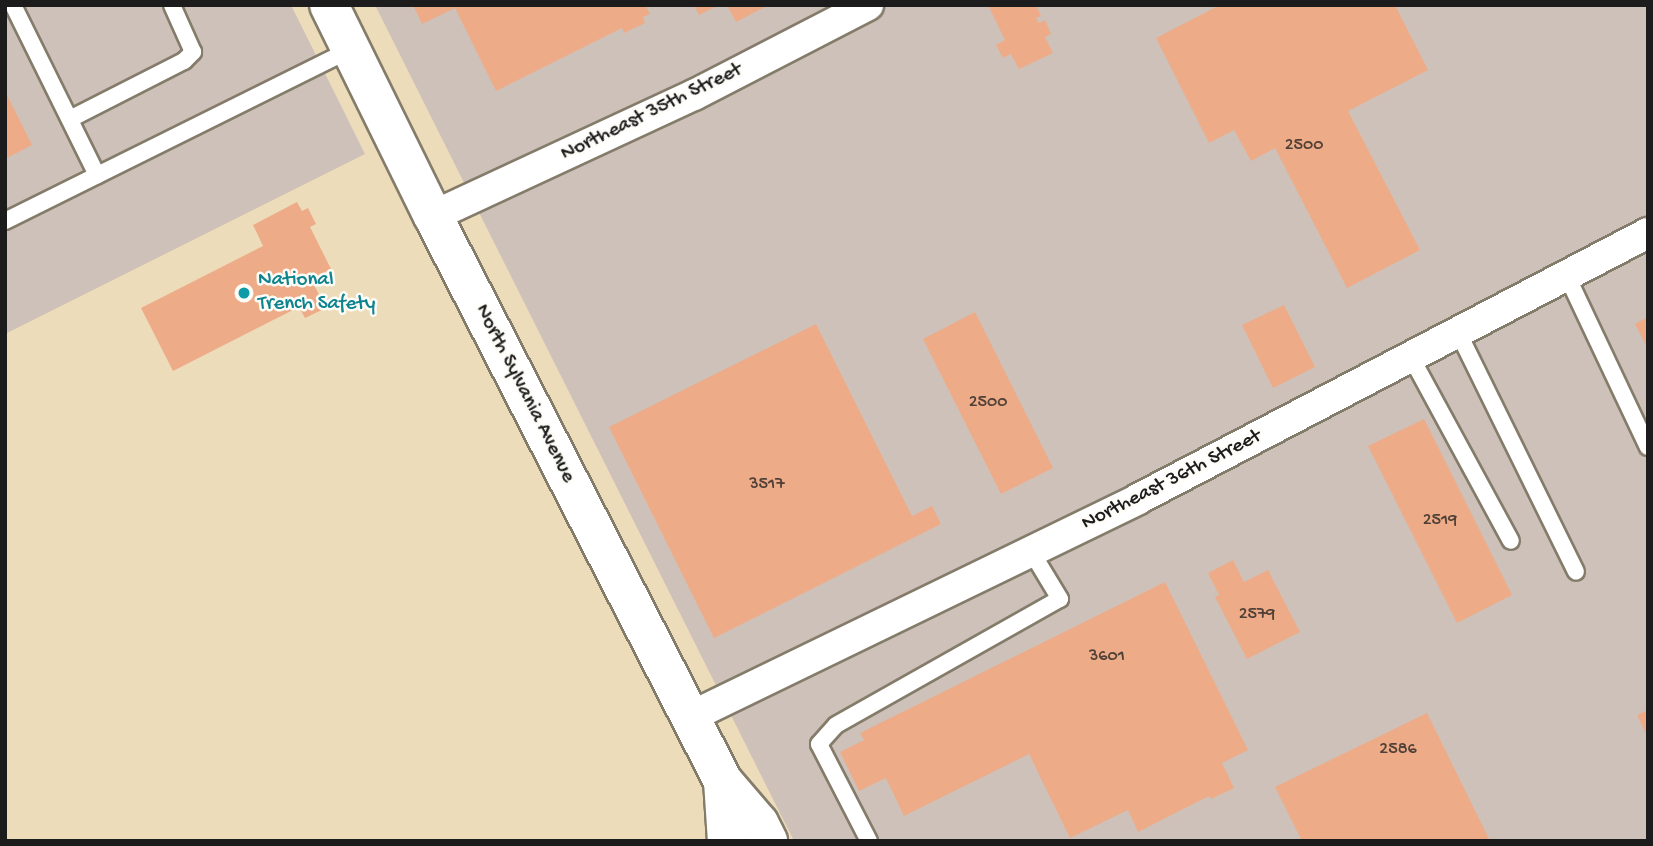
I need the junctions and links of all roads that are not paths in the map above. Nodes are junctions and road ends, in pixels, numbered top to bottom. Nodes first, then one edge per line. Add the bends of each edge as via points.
1 (13, 5) edge
2 (172, 5) edge
3 (329, 5) edge
4 (868, 5) edge
5 (351, 49) junction
6 (70, 119) junction
7 (97, 175) junction
8 (433, 216) junction
9 (5, 221) edge
10 (1648, 233) edge
11 (1567, 276) junction
12 (1458, 332) junction
13 (1411, 357) junction
14 (1648, 447) edge
15 (1511, 541) dead end
16 (1031, 551) junction
17 (1576, 572) dead end
18 (690, 718) junction
19 (723, 781) junction
20 (727, 841) edge
21 (768, 841) edge
22 (869, 841) edge

1 - 6 lane
2 - 6 lane via 193,52 184,61
3 - 5 main road, North Sylvania Avenue
4 - 8 street, Northeast 35th Street via 694,95
5 - 7 lane
5 - 8 main road, North Sylvania Avenue
6 - 7 lane
7 - 9 lane
8 - 18 main road, North Sylvania Avenue
10 - 11 street, Northeast 36th Street
11 - 12 street, Northeast 36th Street
11 - 14 lane
12 - 13 street, Northeast 36th Street
12 - 17 lane
13 - 15 lane
13 - 16 street, Northeast 36th Street
16 - 18 street, Northeast 36th Street
16 - 22 lane via 1060,599 836,724 819,744
18 - 19 main road, North Sylvania Avenue
19 - 20 main road, North Sylvania Avenue
19 - 21 main road, North Sylvania Avenue via 759,823

